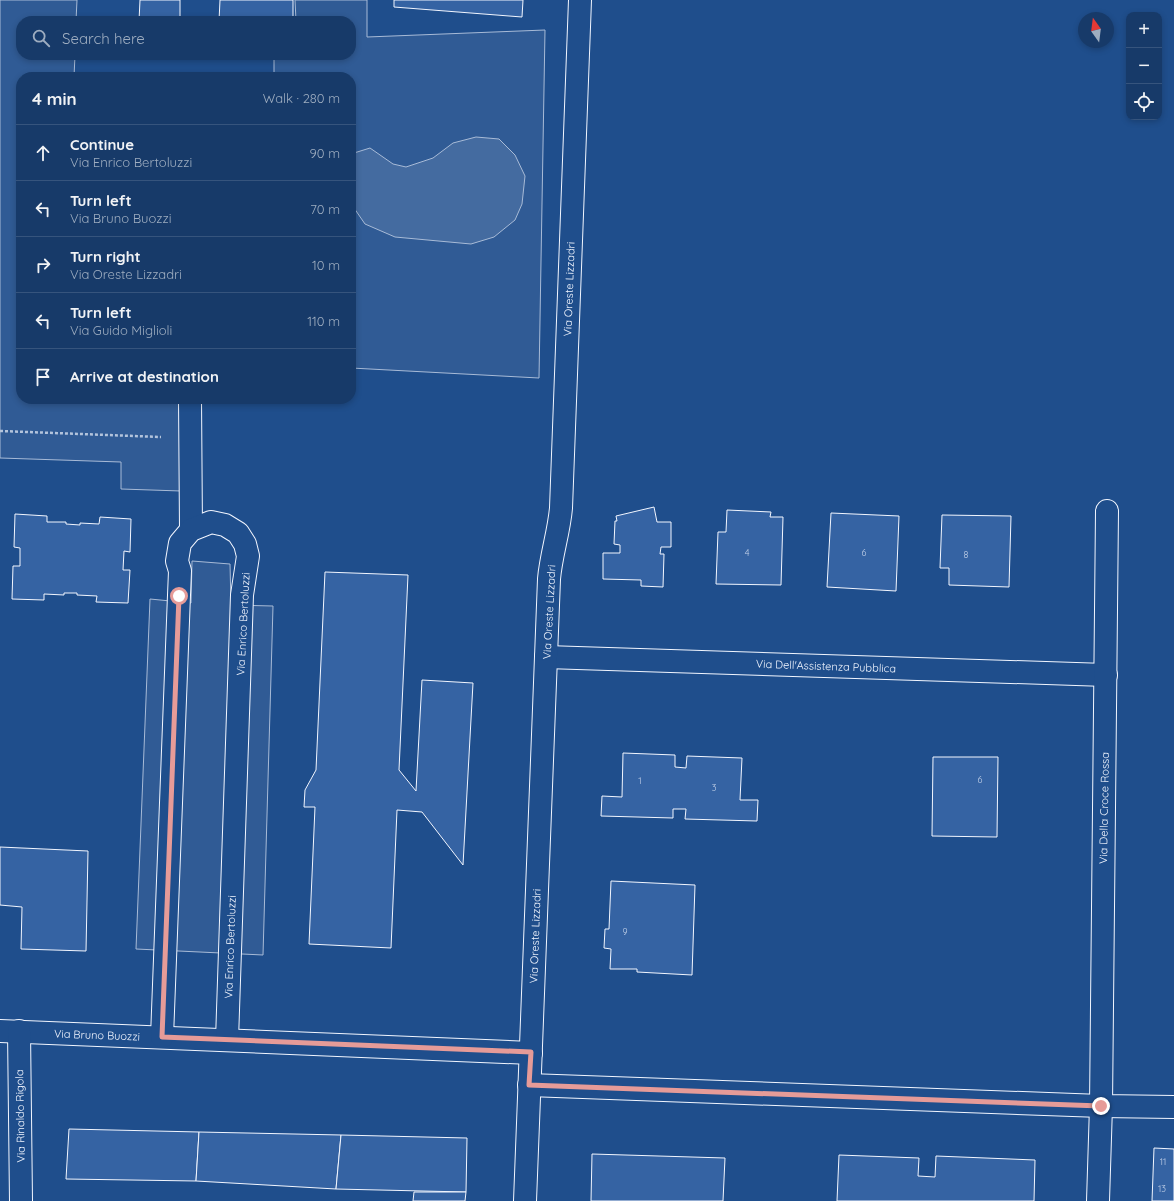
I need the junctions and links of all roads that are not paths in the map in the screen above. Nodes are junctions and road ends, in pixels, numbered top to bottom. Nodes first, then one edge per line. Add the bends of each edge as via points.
1 (580, 0) edge
2 (190, 404) edge
3 (1107, 511) dead end
4 (191, 530) junction
5 (546, 657) junction
6 (1106, 675) junction
7 (9, 1031) edge
8 (162, 1037) junction
9 (227, 1040) junction
10 (531, 1052) junction
11 (529, 1085) junction
12 (1101, 1106) junction
13 (1174, 1107) edge
14 (21, 1201) edge
15 (525, 1201) edge
16 (1098, 1201) edge

1 - 5 street, Via Oreste Lizzadri via 560,512 550,570
2 - 4 street
3 - 6 street, Via Della Croce Rossa
4 - 8 street via 180,543 177,561 180,571
4 - 9 street, Via Enrico Bertoluzzi via 211,522 225,525 238,533 245,544 248,556 242,595
5 - 6 street, Via Dell'Assistenza Pubblica
5 - 10 street, Via Oreste Lizzadri
6 - 12 street, Via Della Croce Rossa
7 - 8 street, Via Bruno Buozzi
7 - 14 street, Via Rinaldo Rigola
8 - 9 street, Via Bruno Buozzi
9 - 10 street, Via Bruno Buozzi
10 - 11 street, Via Oreste Lizzadri
11 - 12 street
11 - 15 street, Via Oreste Lizzadri
12 - 13 street
12 - 16 street, Via Della Croce Rossa

